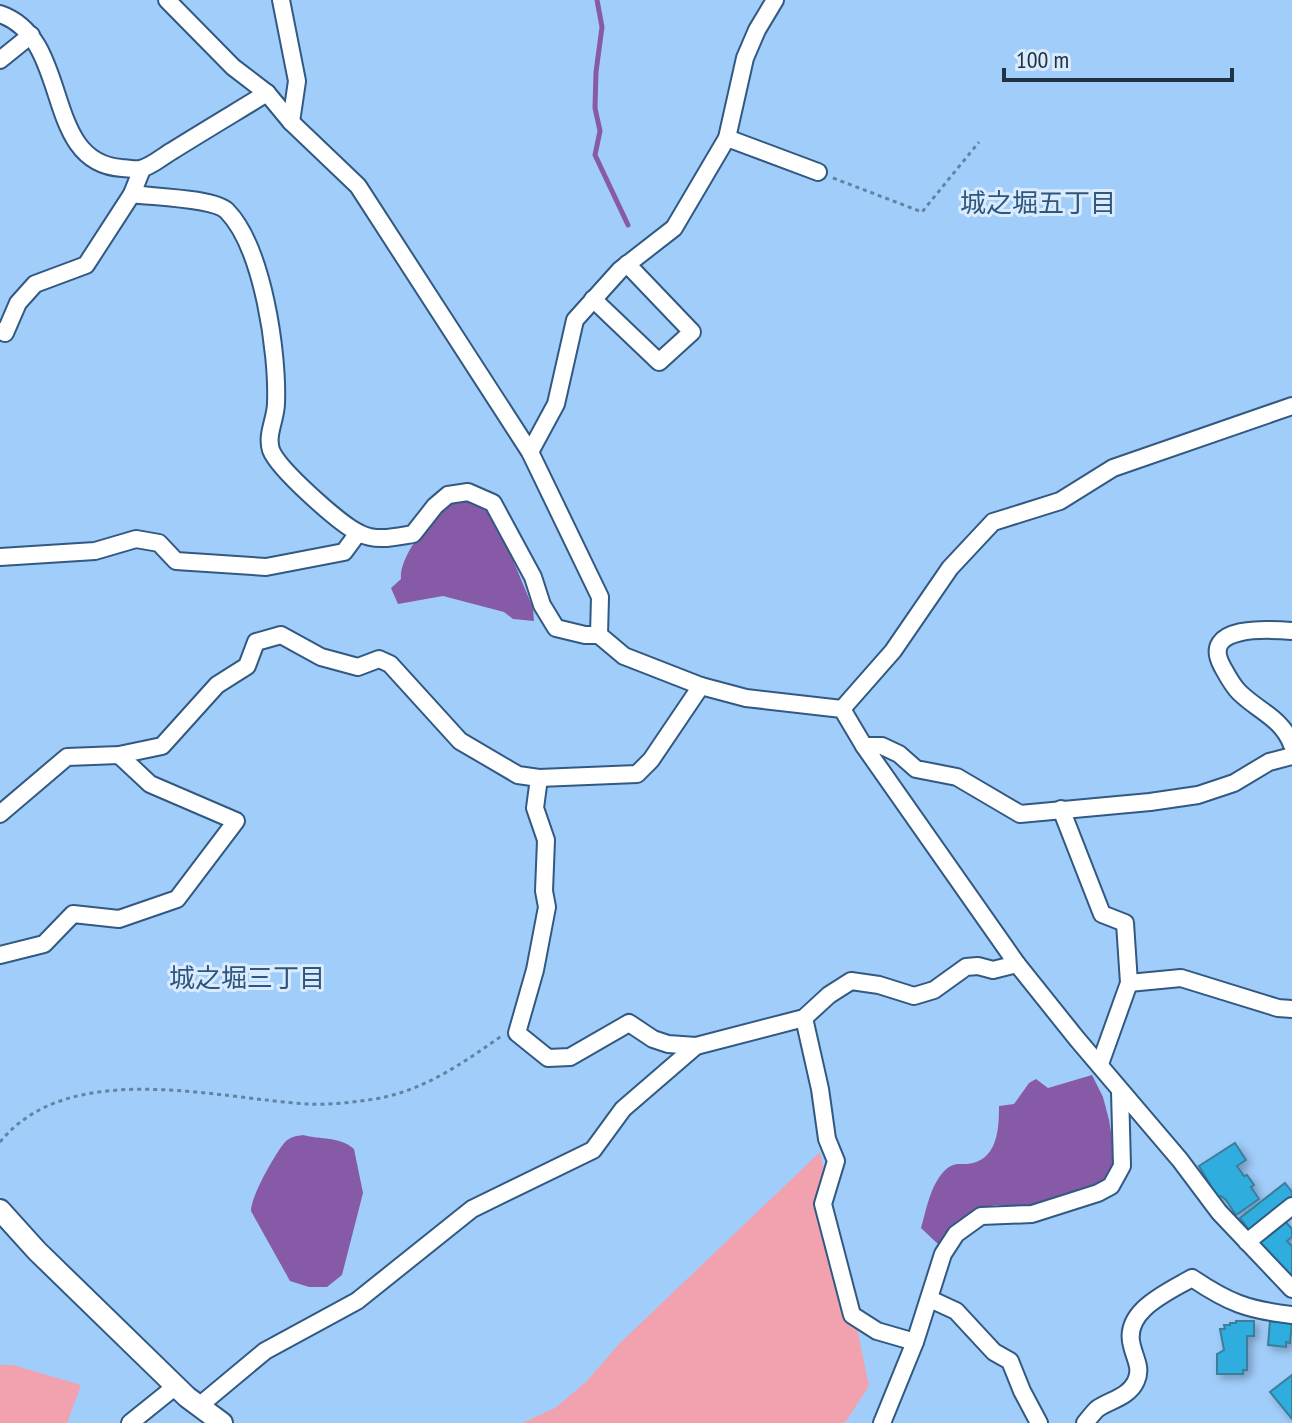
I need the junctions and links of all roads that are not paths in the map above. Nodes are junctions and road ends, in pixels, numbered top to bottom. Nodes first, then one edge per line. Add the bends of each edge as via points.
1 (167, 0) edge
2 (281, 0) edge
3 (775, 0) edge
4 (0, 14) edge
5 (31, 35) junction
6 (0, 60) edge
7 (267, 93) junction
8 (291, 122) junction
9 (727, 138) junction
10 (142, 169) junction
11 (818, 172) road end
12 (132, 194) junction
13 (627, 264) junction
14 (593, 299) junction
15 (0, 331) edge
16 (1292, 406) edge
17 (530, 452) junction
18 (358, 533) junction
19 (0, 557) edge
20 (1292, 631) edge
21 (599, 635) junction
22 (701, 686) junction
23 (842, 709) junction
24 (1292, 745) edge
25 (864, 746) junction
26 (119, 755) junction
27 (1292, 756) edge
28 (539, 778) junction
29 (2, 809) edge
30 (1061, 809) junction
31 (0, 955) edge
32 (1017, 964) junction
33 (1129, 983) junction
34 (1292, 1009) edge
35 (804, 1018) junction
36 (696, 1046) junction
37 (1100, 1064) junction
38 (1120, 1091) junction
39 (1292, 1206) edge
40 (0, 1210) edge
41 (1247, 1242) junction
42 (1292, 1289) edge
43 (930, 1299) junction
44 (1292, 1315) edge
45 (915, 1342) junction
46 (176, 1386) junction
47 (199, 1406) junction
48 (130, 1423) edge
49 (222, 1423) edge
50 (882, 1423) edge
51 (1039, 1423) edge
52 (1085, 1423) edge

1 - 7 street via 233,67
2 - 8 street via 297,81
3 - 9 street via 745,58
4 - 5 street via 15,19
5 - 6 street
5 - 10 street via 78,146 111,167
7 - 8 street
7 - 10 street
8 - 17 street via 358,186
9 - 11 street
9 - 13 street via 674,228
10 - 12 street
12 - 15 street via 86,265 35,284 18,303 5,333
12 - 18 street via 226,210 246,242 267,301 277,405 269,435 272,452 293,481
13 - 14 street
13 - 14 street via 692,332 659,362
14 - 17 street via 575,320 556,404
16 - 23 street via 1113,468 1060,501 993,522 950,568 893,651
17 - 21 street via 600,597
18 - 19 street via 344,552 266,567 176,561 159,543 136,539 95,551
18 - 21 street via 380,539 413,534 448,495 468,492 493,503 556,628
20 - 24 street via 1231,635 1222,639 1217,656 1237,690 1275,718
21 - 22 street via 624,656
22 - 23 street via 746,698
22 - 28 street via 637,774
23 - 25 street
25 - 30 street via 882,746 916,769 970,782 1020,814
25 - 32 street
26 - 28 street via 162,746 217,685 247,666 256,642 281,635 321,657 358,667 379,659 390,664 460,741 518,775
26 - 29 street via 67,757
26 - 31 street via 150,784 236,821 177,899 119,919 73,914 44,944
27 - 30 street via 1198,795
28 - 36 street via 535,808 546,840 547,907 517,1033 555,1059 570,1057 629,1023 653,1039
30 - 33 street via 1102,914 1125,923
32 - 35 street via 993,970 966,967 934,990 914,996 851,981
32 - 37 street
33 - 34 street via 1181,978
33 - 37 street
35 - 36 street
35 - 45 street via 836,1161 823,1204 852,1315 877,1331
36 - 47 street via 623,1109 593,1150 472,1209 357,1301 265,1351
37 - 38 street
38 - 41 street
38 - 43 street via 1122,1166 1111,1186 1032,1214 991,1214 971,1222 943,1254
39 - 41 street
40 - 46 street
41 - 42 street
43 - 45 street
43 - 51 street via 956,1311 994,1352 1010,1361
44 - 52 street via 1244,1307 1192,1278 1135,1317 1130,1342 1140,1370 1136,1384
45 - 50 street
46 - 47 street
46 - 48 street
47 - 49 street

